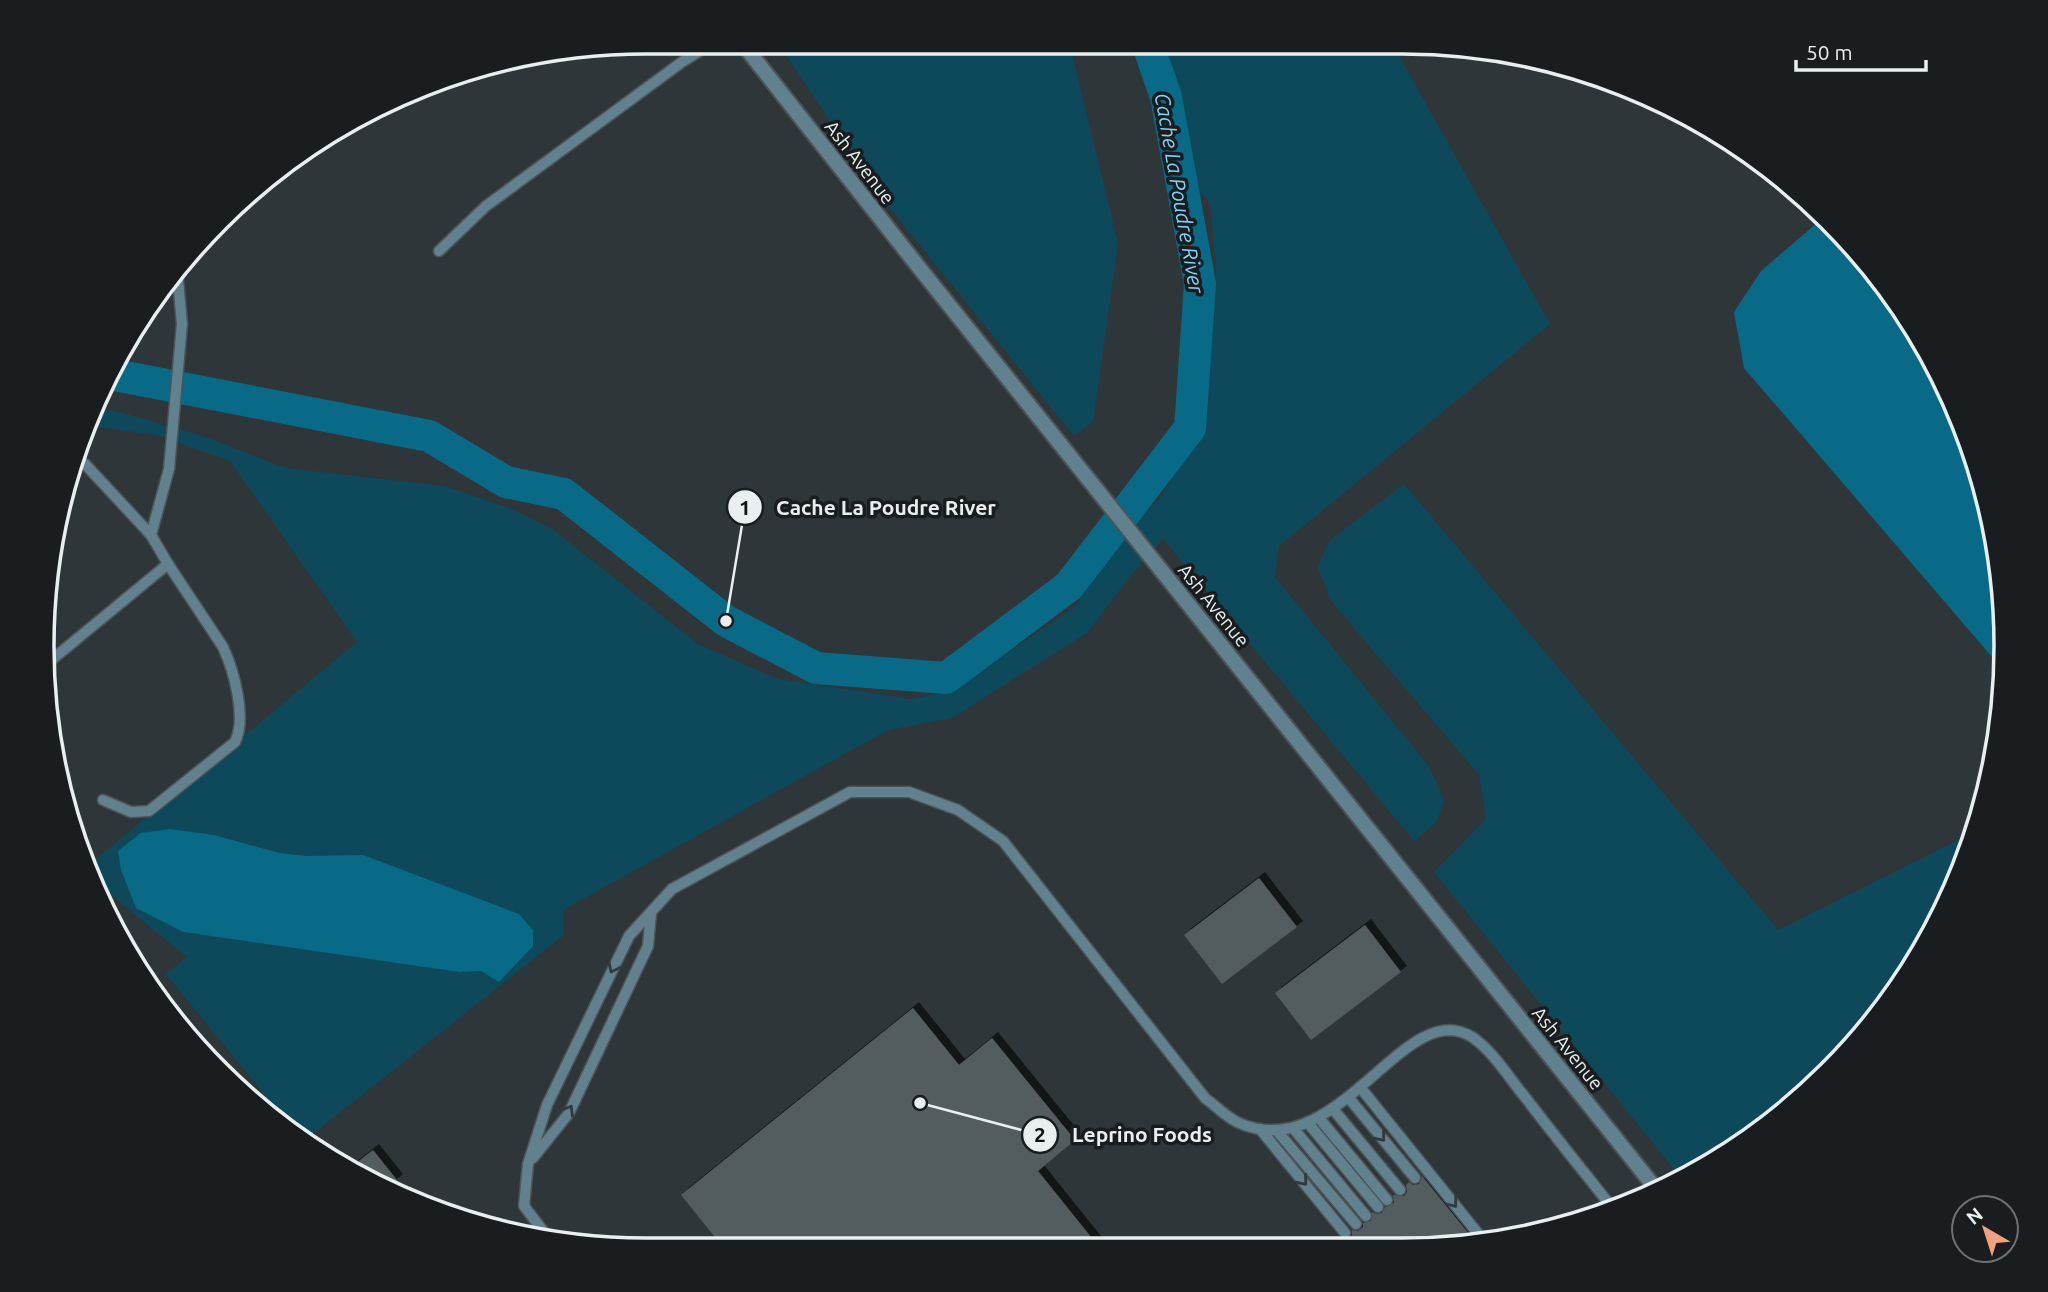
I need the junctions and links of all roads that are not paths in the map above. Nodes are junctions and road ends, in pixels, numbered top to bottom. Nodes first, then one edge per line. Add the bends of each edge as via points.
1 (695, 54) edge
2 (751, 54) edge
3 (439, 251) dead end
4 (178, 284) edge
5 (84, 463) edge
6 (151, 535) junction
7 (168, 564) junction
8 (55, 657) edge
9 (103, 800) dead end
10 (651, 912) junction
11 (1360, 1087) junction
12 (1348, 1097) junction
13 (1333, 1109) junction
14 (1319, 1118) junction
15 (1308, 1123) junction
16 (1293, 1128) junction
17 (1260, 1129) junction
18 (1277, 1131) junction
19 (528, 1164) junction
20 (1415, 1178) dead end
21 (1651, 1183) edge
22 (1399, 1190) dead end
23 (1387, 1200) dead end
24 (1607, 1201) edge
25 (1378, 1207) dead end
26 (1366, 1216) dead end
27 (1356, 1224) dead end
28 (541, 1228) edge
29 (1345, 1233) dead end
30 (1478, 1233) edge

1 - 3 lane via 486,206
2 - 21 street, Ash Avenue
4 - 6 lane via 182,324 169,469
5 - 6 lane
6 - 7 lane
7 - 8 lane
7 - 9 lane via 230,661 240,719 238,735 149,811 131,812
10 - 17 lane via 672,888 850,792 909,792 958,810 1003,841 1205,1098 1238,1123
10 -> 19 lane via 623,948 547,1105
19 -> 10 lane via 569,1113 648,946
11 - 12 lane
11 - 24 lane via 1417,1039 1444,1029 1471,1037 1496,1061
11 -> 30 lane
12 - 13 lane
12 -> 20 lane
13 - 14 lane
13 - 22 lane
14 - 15 lane
14 - 23 lane
15 - 16 lane
15 - 25 lane
16 - 18 lane
16 - 26 lane
17 - 18 lane
17 -> 29 lane
18 - 27 lane
19 - 28 lane via 524,1206

